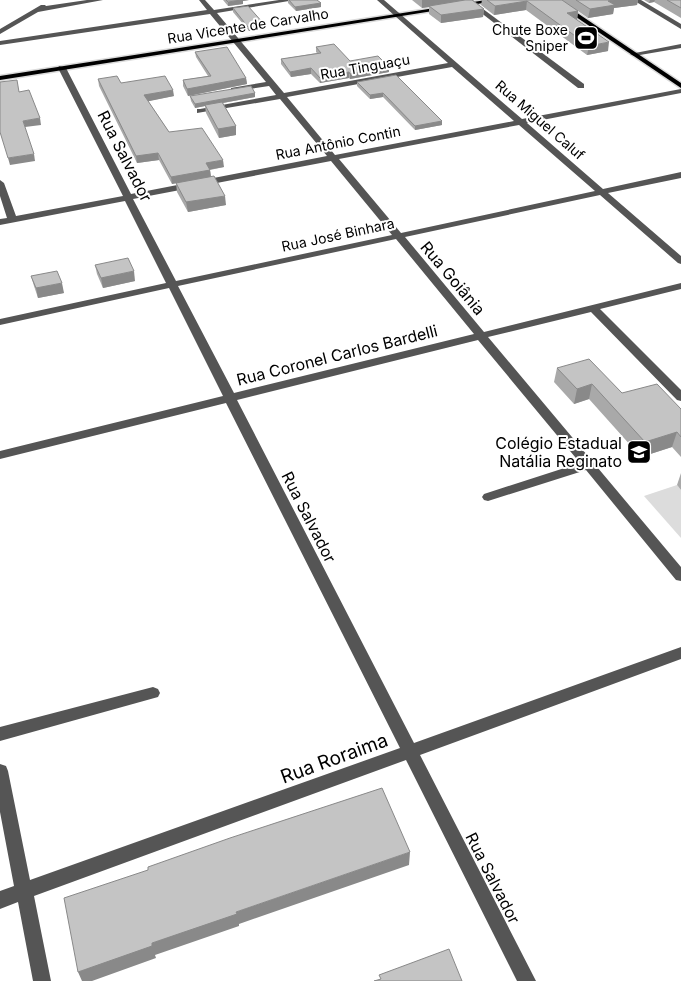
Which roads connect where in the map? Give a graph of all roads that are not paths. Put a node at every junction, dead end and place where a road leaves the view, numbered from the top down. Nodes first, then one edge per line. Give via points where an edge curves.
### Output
1 (53, 0) edge
2 (100, 0) edge
3 (202, 0) edge
4 (292, 0) edge
5 (380, 0) edge
6 (499, 0) edge
7 (554, 0) edge
8 (636, 0) edge
9 (473, 4) junction
10 (36, 10) junction
11 (212, 12) junction
12 (398, 16) junction
13 (0, 25) edge
14 (9, 26) junction
15 (681, 27) edge
16 (0, 32) edge
17 (236, 41) junction
18 (0, 44) edge
19 (681, 46) edge
20 (634, 54) junction
21 (454, 64) junction
22 (62, 68) junction
23 (0, 78) edge
24 (271, 83) junction
25 (581, 86) dead end
26 (681, 86) edge
27 (681, 91) edge
28 (221, 92) edge
29 (280, 94) junction
30 (200, 111) dead end
31 (521, 122) junction
32 (333, 158) junction
33 (681, 175) edge
34 (0, 183) edge
35 (601, 192) junction
36 (128, 197) junction
37 (12, 220) junction
38 (0, 222) edge
39 (398, 236) junction
40 (681, 261) edge
41 (172, 285) junction
42 (681, 286) edge
43 (593, 308) junction
44 (0, 322) edge
45 (481, 336) junction
46 (681, 397) edge
47 (230, 398) junction
48 (0, 455) edge
49 (588, 465) junction
50 (488, 497) dead end
51 (681, 576) edge
52 (681, 654) edge
53 (153, 693) dead end
54 (0, 734) edge
55 (410, 752) junction
56 (0, 771) edge
57 (24, 891) junction
58 (0, 900) edge
59 (42, 981) edge
60 (527, 981) edge

1 - 10 street
2 - 10 street
3 - 11 street, Rua Goiânia
4 - 11 street
5 - 12 street, Rua Miguel Caluf
6 - 9 main road, Rua Vicente de Carvalho
7 - 20 main road
8 - 15 street
9 - 12 main road, Rua Vicente de Carvalho
9 - 25 street
10 - 14 street
11 - 17 street, Rua Goiânia
11 - 18 street
12 - 17 main road, Rua Vicente de Carvalho
12 - 21 street, Rua Miguel Caluf
13 - 14 street
14 - 16 street
17 - 22 main road, Rua Vicente de Carvalho
17 - 24 street, Rua Goiânia
19 - 20 street
20 - 26 main road
21 - 29 street, Rua Tinguaçu
21 - 31 street, Rua Miguel Caluf
22 - 23 main road, Rua Vicente de Carvalho
22 - 36 street, Rua Salvador
24 - 28 street
24 - 29 street, Rua Goiânia
27 - 31 street, Rua Antônio Contin
29 - 30 street, Rua Tinguaçu
29 - 32 street, Rua Goiânia
31 - 32 street, Rua Antônio Contin
31 - 35 street, Rua Miguel Caluf
32 - 36 street, Rua Antônio Contin
32 - 39 street, Rua Goiânia
33 - 35 street, Rua José Binhara
34 - 37 street
35 - 39 street, Rua José Binhara
35 - 40 street, Rua Miguel Caluf
36 - 37 street, Rua Antônio Contin
36 - 41 street, Rua Salvador
37 - 38 street, Rua Antônio Contin
39 - 41 street, Rua José Binhara
39 - 45 street, Rua Goiânia
41 - 44 street, Rua José Binhara
41 - 47 street, Rua Salvador
42 - 43 street, Rua Coronel Carlos Bardelli
43 - 45 street, Rua Coronel Carlos Bardelli
43 - 46 street
45 - 47 street, Rua Coronel Carlos Bardelli
45 - 49 street, Rua Goiânia
47 - 48 street, Rua Coronel Carlos Bardelli
47 - 55 street, Rua Salvador
49 - 50 street
49 - 51 street, Rua Goiânia
52 - 55 street, Rua Roraima
53 - 54 street
55 - 57 street, Rua Roraima
55 - 60 street, Rua Salvador
56 - 57 street
57 - 58 street, Rua Roraima
57 - 59 street

